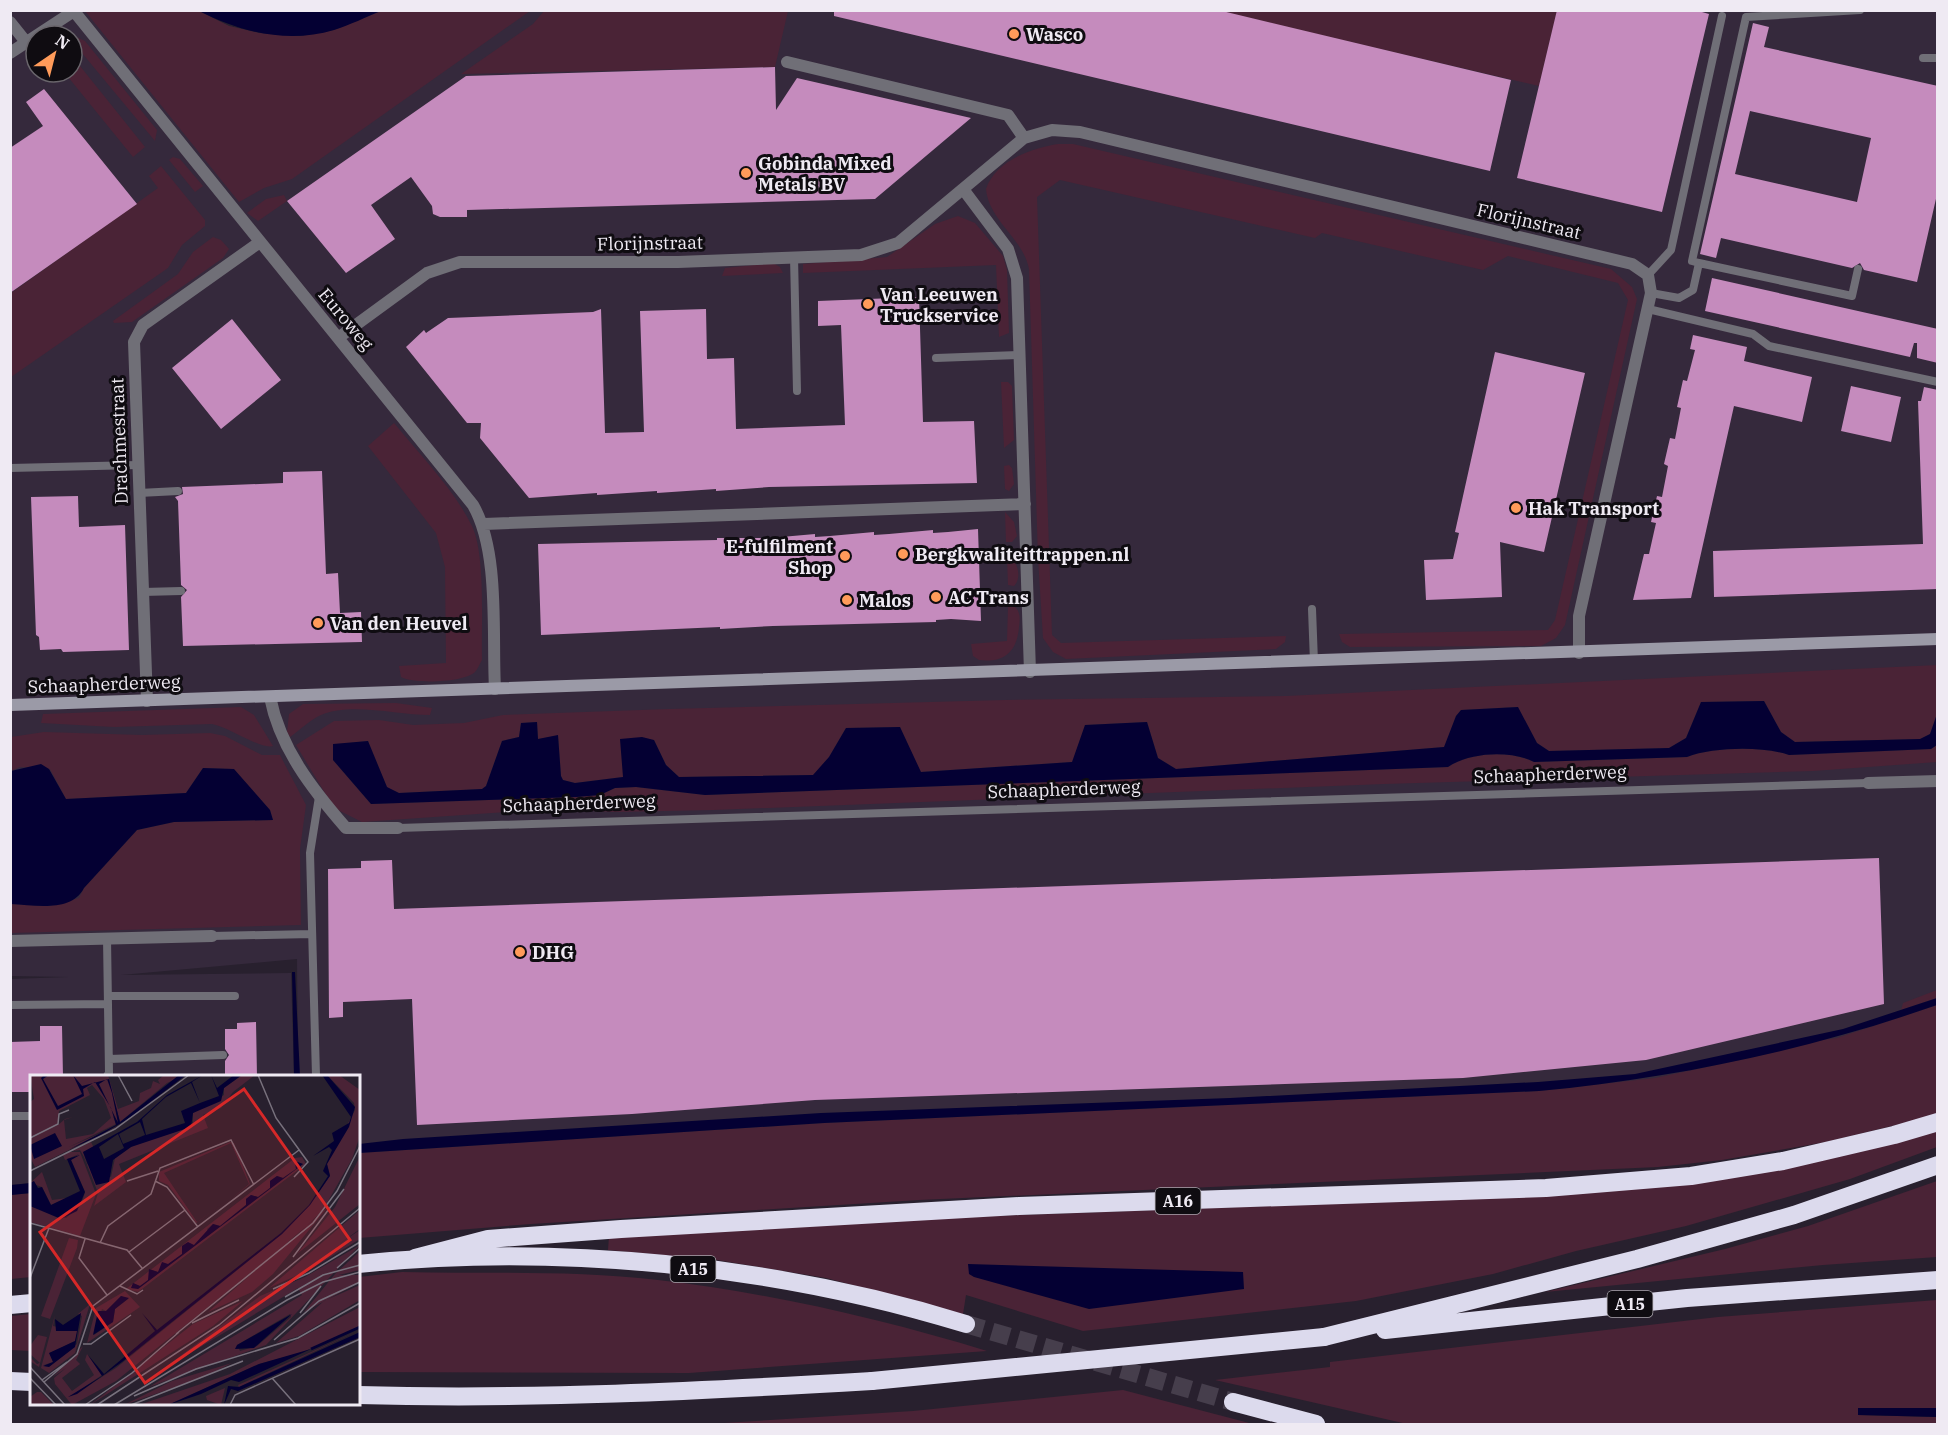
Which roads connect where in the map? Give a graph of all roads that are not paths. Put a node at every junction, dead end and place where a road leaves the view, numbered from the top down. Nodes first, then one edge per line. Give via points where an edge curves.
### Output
1 (1860, 10) edge
2 (73, 11) edge
3 (1722, 16) dead end
4 (10, 22) edge
5 (53, 24) edge
6 (24, 40) edge
7 (24, 43) edge
8 (10, 53) edge
9 (1923, 58) dead end
10 (1938, 58) edge
11 (787, 62) dead end
12 (1024, 138) junction
13 (963, 189) junction
14 (260, 242) junction
15 (794, 257) junction
16 (1699, 263) junction
17 (1858, 269) dead end
18 (1648, 275) junction
19 (1651, 293) junction
20 (1648, 309) junction
21 (338, 338) junction
22 (1020, 355) junction
23 (936, 357) dead end
24 (1938, 382) edge
25 (797, 391) dead end
26 (138, 465) junction
27 (10, 468) edge
28 (178, 491) dead end
29 (139, 493) junction
30 (1025, 504) junction
31 (484, 524) junction
32 (181, 591) dead end
33 (142, 592) junction
34 (1312, 609) dead end
35 (1938, 639) edge
36 (1579, 653) junction
37 (1314, 662) junction
38 (1030, 672) junction
39 (495, 689) junction
40 (270, 697) junction
41 (147, 701) junction
42 (10, 705) edge
43 (1938, 781) edge
44 (1868, 783) joint
45 (319, 797) junction
46 (398, 828) joint
47 (312, 934) junction
48 (212, 936) joint
49 (107, 938) junction
50 (10, 941) edge
51 (235, 996) dead end
52 (108, 1000) junction
53 (10, 1005) edge
54 (223, 1055) dead end
55 (109, 1059) junction
56 (107, 1075) edge
57 (316, 1075) edge
58 (10, 1116) edge
59 (30, 1116) edge
60 (1938, 1122) edge
61 (1938, 1165) edge
62 (416, 1258) junction
63 (360, 1264) edge
64 (1938, 1280) edge
65 (30, 1303) edge
66 (10, 1305) edge
67 (966, 1324) tunnel mouth
68 (1324, 1337) junction
69 (10, 1381) edge
70 (30, 1382) edge
71 (360, 1395) edge
72 (1233, 1402) tunnel mouth
73 (1316, 1425) edge

1 - 16 lane via 1746,17 1692,261
2 - 5 street
2 - 14 street, Euroweg
3 - 18 lane via 1671,250
4 - 6 street
7 - 8 street
9 - 10 lane
11 - 12 street via 1008,115
12 - 13 street, Florijnstraat
12 - 18 street, Florijnstraat via 1052,129 1080,132 1632,264
13 - 15 street, Florijnstraat via 898,243 879,251
13 - 22 street via 1014,262
14 - 21 street, Euroweg
14 - 26 street, Drachmestraat via 143,325 134,342
15 - 21 street, Florijnstraat via 678,262 460,262 427,273
15 - 25 lane
16 - 17 lane via 1852,296
16 - 19 lane via 1693,290 1679,298
18 - 19 street
19 - 20 street
20 - 24 lane via 1753,334 1769,346
20 - 36 street via 1579,616
21 - 31 street, Euroweg via 458,485
22 - 23 lane
22 - 30 street
26 - 27 lane
26 - 29 street, Drachmestraat
28 - 29 lane
29 - 33 street, Drachmestraat
30 - 31 street
30 - 38 street
31 - 39 street, Euroweg via 490,561
32 - 33 lane
33 - 41 street, Drachmestraat
34 - 37 lane
35 - 36 street, Schaapherderweg
36 - 37 street, Schaapherderweg
37 - 38 street, Schaapherderweg
38 - 39 street, Schaapherderweg
39 - 40 street, Schaapherderweg
40 - 41 street, Schaapherderweg
40 - 45 street, Schaapherderweg via 275,722 286,745
41 - 42 street, Schaapherderweg
43 - 44 street, Schaapherderweg
44 - 46 lane, Schaapherderweg
45 - 46 street, Schaapherderweg via 346,828
45 - 47 lane via 310,853
47 - 48 lane
47 - 57 lane
48 - 49 street
49 - 50 street
49 - 52 lane
51 - 52 lane
52 - 53 lane
52 - 55 lane
54 - 55 lane
55 - 56 lane
58 - 59 lane
60 - 62 highway, A16 via 1783,1161 1691,1176 1546,1188 1019,1206 621,1229 488,1239
61 - 68 highway via 1794,1215 1637,1259
62 - 63 highway, A15
62 - 67 highway, A15 via 550,1258 722,1272 832,1291
64 - 68 highway, A15 via 1687,1298
65 - 66 highway
68 - 71 highway, A15, bridge via 872,1381 728,1390 493,1397
69 - 70 highway
72 - 73 highway

